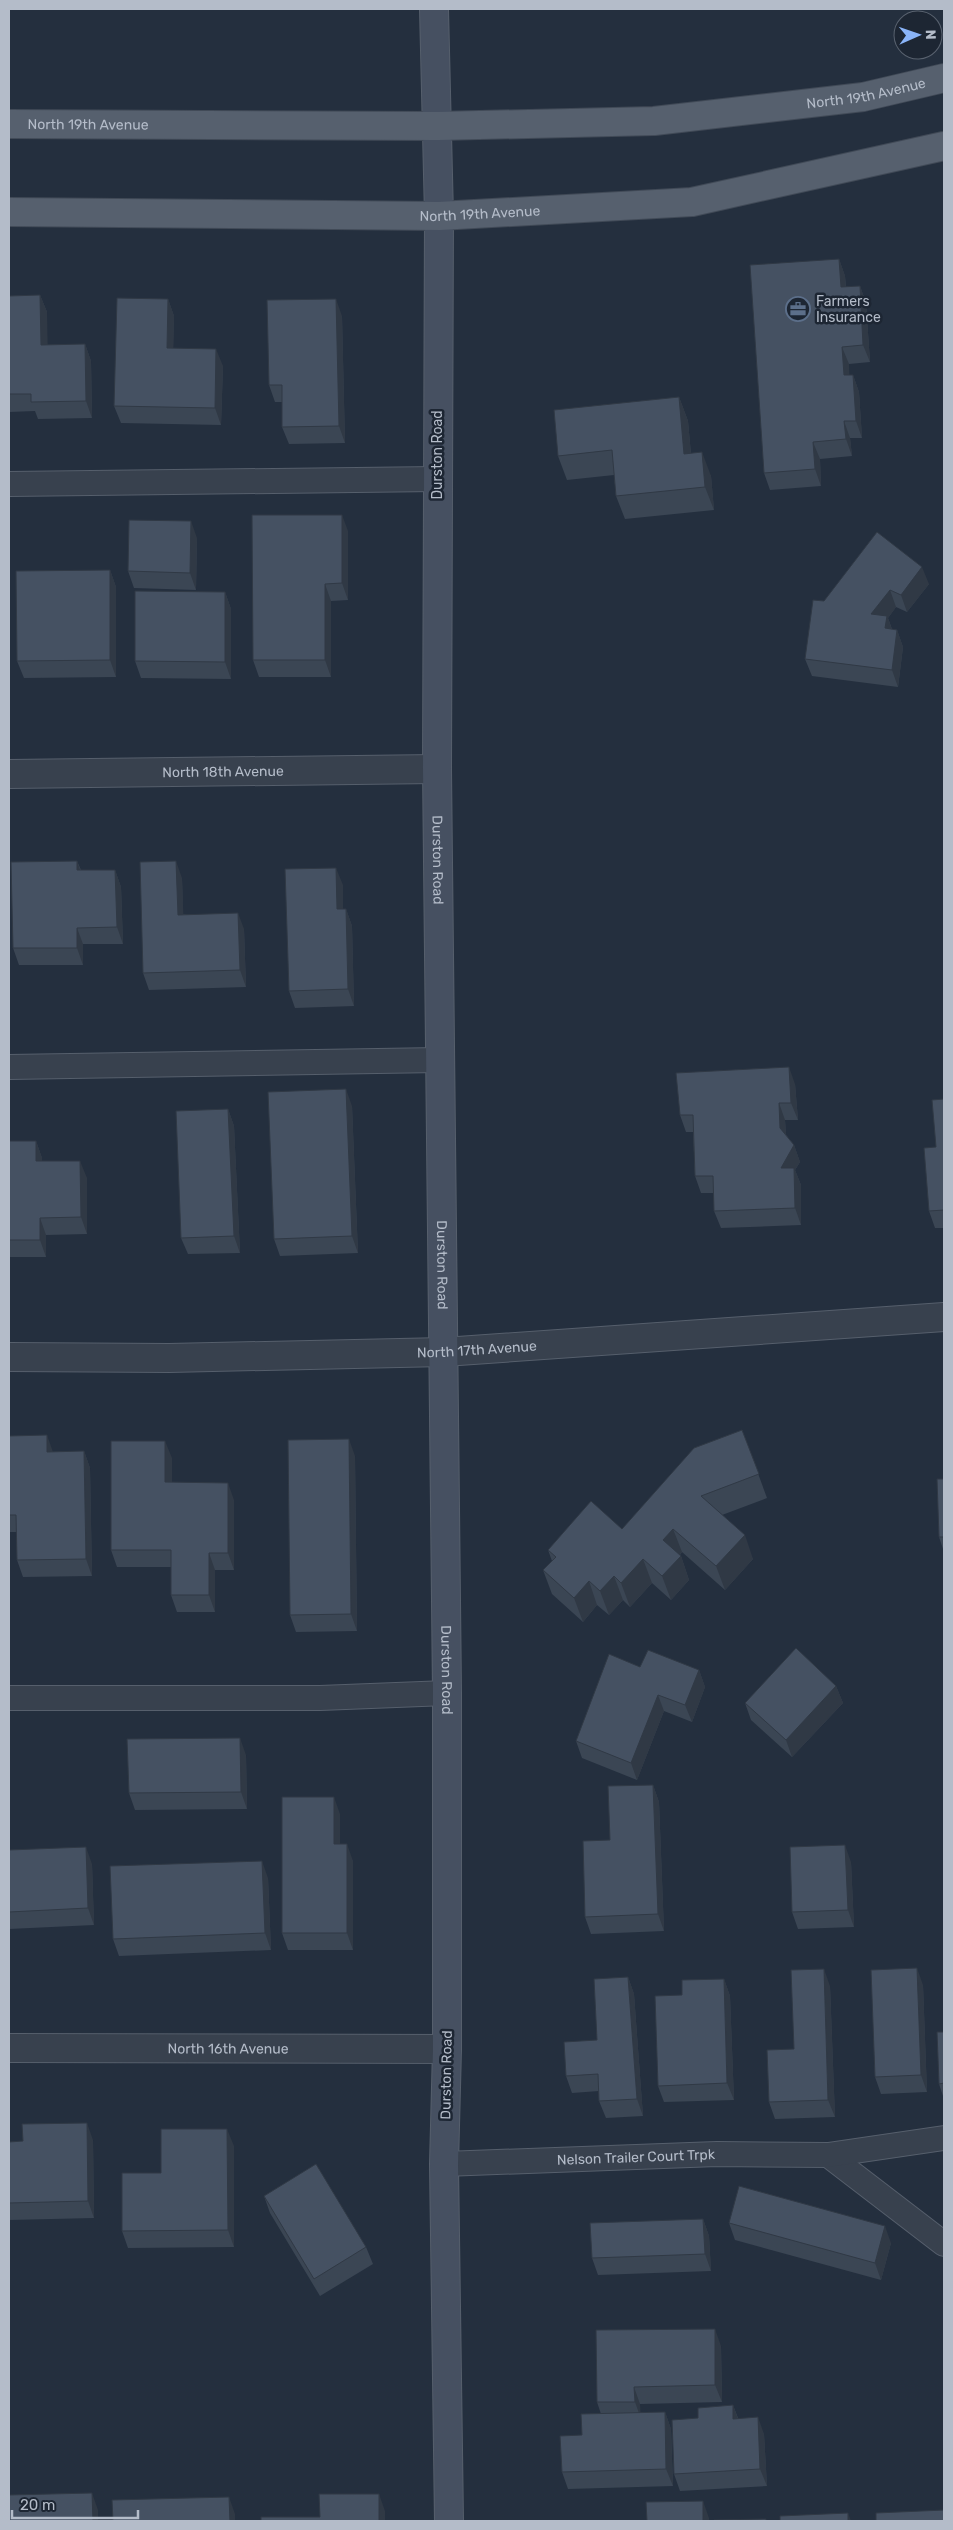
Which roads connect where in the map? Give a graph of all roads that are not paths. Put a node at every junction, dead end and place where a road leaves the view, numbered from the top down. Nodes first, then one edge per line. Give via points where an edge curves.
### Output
1 (434, 9) edge
2 (944, 78) edge
3 (9, 124) edge
4 (438, 126) junction
5 (944, 146) edge
6 (9, 212) edge
7 (439, 216) junction
8 (437, 479) junction
9 (9, 484) edge
10 (437, 769) junction
11 (9, 774) edge
12 (439, 1060) junction
13 (9, 1067) edge
14 (944, 1317) edge
15 (444, 1352) junction
16 (9, 1357) edge
17 (447, 1694) junction
18 (9, 1698) edge
19 (9, 2048) edge
20 (447, 2049) junction
21 (944, 2138) edge
22 (828, 2155) junction
23 (444, 2164) junction
24 (944, 2244) edge
25 (448, 2521) edge

1 - 4 main road, Durston Road
2 - 4 main road, North 19th Avenue via 863,98 654,122
3 - 4 main road, North 19th Avenue
4 - 7 main road, Durston Road
5 - 7 main road, North 19th Avenue via 692,202
6 - 7 main road, North 19th Avenue
7 - 8 main road, Durston Road
8 - 9 lane
8 - 10 main road, Durston Road
10 - 11 street, North 18th Avenue
10 - 12 main road, Durston Road
12 - 13 lane
12 - 15 main road, Durston Road
14 - 15 street, North 17th Avenue
15 - 16 street, North 17th Avenue via 170,1358
15 - 17 main road, Durston Road
17 - 18 lane via 320,1698
17 - 20 main road, Durston Road
19 - 20 street, North 16th Avenue
20 - 23 main road, Durston Road
21 - 22 lane, Nelson Trailer Court Trpk
22 - 23 lane, Nelson Trailer Court Trpk via 717,2154
22 - 24 lane
23 - 25 main road, Durston Road

